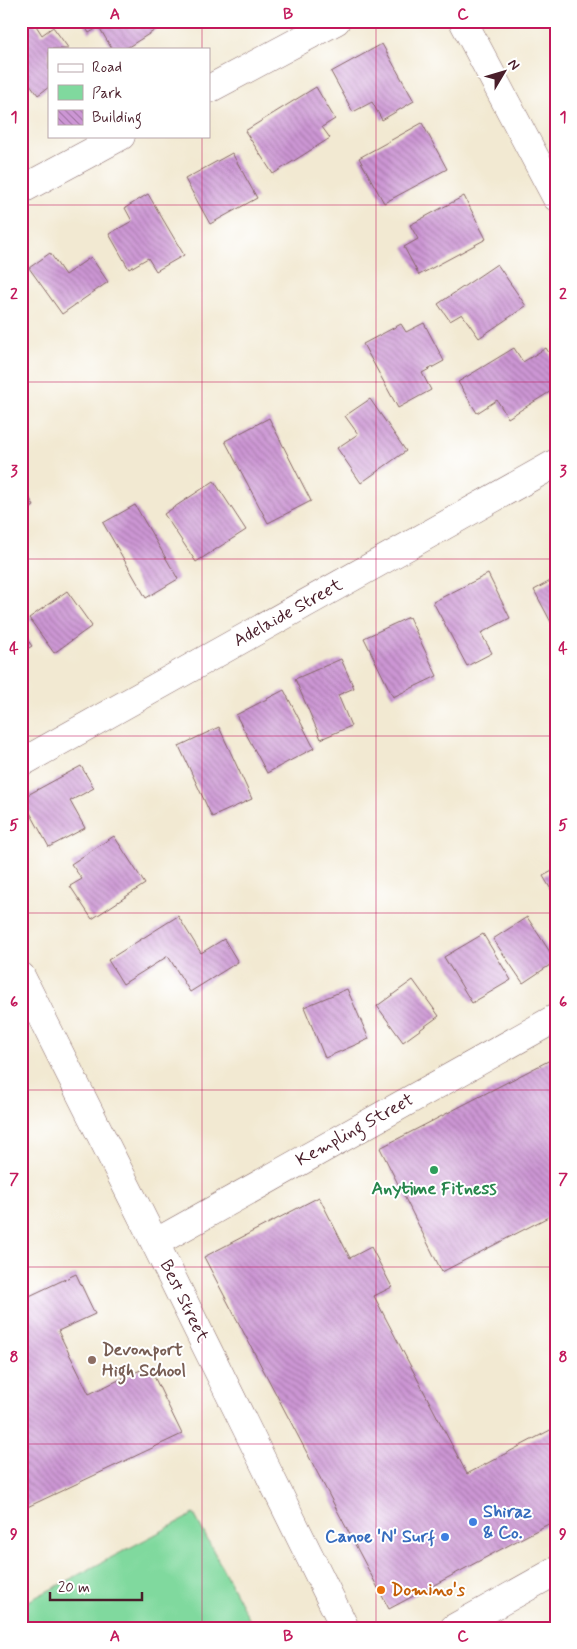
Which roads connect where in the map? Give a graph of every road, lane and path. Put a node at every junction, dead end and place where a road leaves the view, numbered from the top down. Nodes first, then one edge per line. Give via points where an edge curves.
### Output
1 (336, 21) edge
2 (462, 21) edge
3 (210, 88) edge
4 (118, 138) edge
5 (21, 190) edge
6 (556, 197) edge
7 (556, 463) edge
8 (21, 763) edge
9 (21, 976) edge
10 (556, 1018) edge
11 (155, 1243) junction
12 (556, 1571) edge
13 (345, 1628) edge
14 (454, 1628) edge

1 - 3 street
2 - 6 street
4 - 5 street
7 - 8 street, Adelaide Street
9 - 11 street, Best Street
10 - 11 street, Kempling Street
11 - 13 street, Best Street
12 - 14 street

